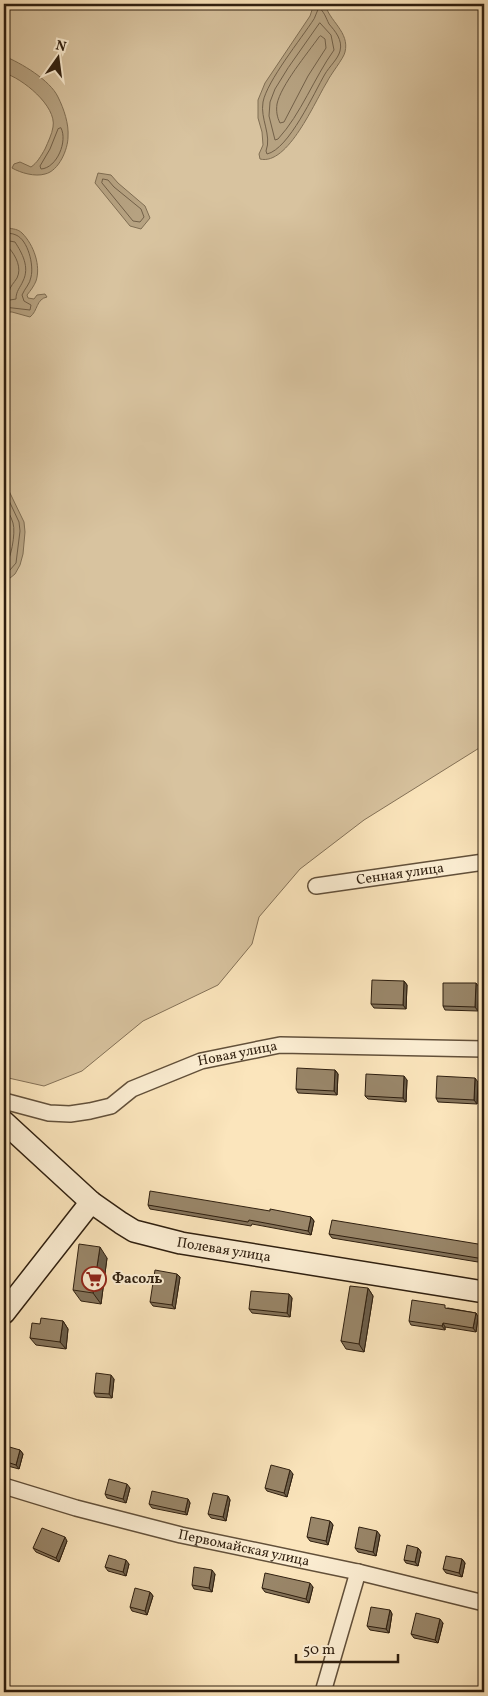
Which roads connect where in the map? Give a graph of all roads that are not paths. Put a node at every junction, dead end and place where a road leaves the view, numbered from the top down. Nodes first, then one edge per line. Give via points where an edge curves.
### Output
1 (484, 862) edge
2 (316, 886) dead end
3 (484, 1049) edge
4 (4, 1101) edge
5 (4, 1122) edge
6 (92, 1202) junction
7 (484, 1292) edge
8 (4, 1313) edge
9 (4, 1486) edge
10 (358, 1572) junction
11 (484, 1603) edge
12 (323, 1692) edge

1 - 2 street, Сенная улица
3 - 4 street, Новая улица via 280,1045 201,1061 132,1089 111,1106 90,1111 49,1113
5 - 6 street, Полевая улица
6 - 7 street, Полевая улица via 134,1231 181,1243
6 - 8 street
9 - 10 street, Первомайская улица via 181,1535
10 - 11 street, Первомайская улица
10 - 12 street

